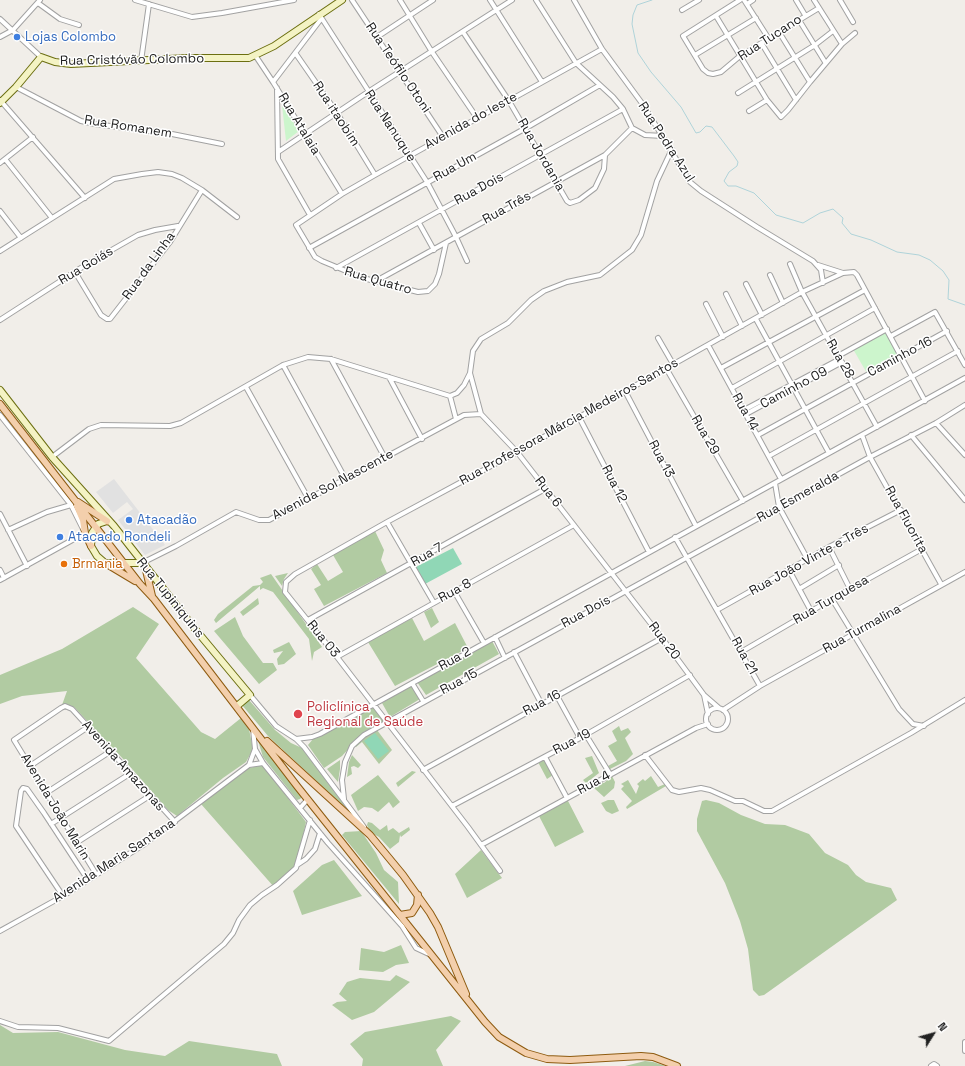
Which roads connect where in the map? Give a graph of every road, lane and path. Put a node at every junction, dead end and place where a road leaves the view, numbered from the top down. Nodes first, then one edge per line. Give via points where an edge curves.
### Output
1 (135, 0) edge
2 (294, 0) edge
3 (342, 0) edge
4 (352, 0) edge
5 (400, 0) edge
6 (433, 0) edge
7 (490, 0) edge
8 (512, 0) edge
9 (536, 0) edge
10 (580, 0) edge
11 (699, 0) edge
12 (740, 0) edge
13 (753, 0) edge
14 (796, 0) edge
15 (814, 0) edge
16 (840, 0) edge
17 (575, 1) edge
18 (39, 2) edge
19 (745, 2) edge
20 (149, 4) junction
21 (819, 8) junction
22 (682, 10) dead end
23 (496, 11) junction
24 (805, 15) junction
25 (409, 16) junction
26 (716, 16) junction
27 (320, 17) junction
28 (756, 18) junction
29 (0, 19) edge
30 (799, 20) junction
31 (854, 22) dead end
32 (79, 25) dead end
33 (13, 30) junction
34 (833, 31) junction
35 (463, 32) junction
36 (779, 32) junction
37 (855, 34) dead end
38 (728, 35) junction
39 (0, 37) edge
40 (377, 37) junction
41 (768, 39) junction
42 (762, 44) junction
43 (842, 44) junction
44 (814, 45) junction
45 (602, 49) junction
46 (432, 52) junction
47 (296, 54) junction
48 (254, 55) junction
49 (695, 55) junction
50 (740, 56) junction
51 (41, 57) junction
52 (795, 57) junction
53 (141, 61) junction
54 (825, 62) junction
55 (576, 64) junction
56 (776, 69) junction
57 (399, 71) junction
58 (274, 82) junction
59 (542, 82) junction
60 (756, 82) junction
61 (810, 82) junction
62 (600, 85) junction
63 (277, 87) junction
64 (16, 88) junction
65 (368, 92) junction
66 (738, 93) dead end
67 (509, 100) junction
68 (767, 100) junction
69 (796, 100) junction
70 (0, 102) edge
71 (623, 109) junction
72 (749, 111) dead end
73 (337, 113) junction
74 (477, 118) junction
75 (526, 128) junction
76 (632, 128) junction
77 (306, 134) junction
78 (663, 136) junction
79 (33, 137) junction
80 (443, 137) junction
81 (222, 144) dead end
82 (672, 150) junction
83 (278, 152) junction
84 (410, 155) junction
85 (542, 155) junction
86 (605, 155) junction
87 (5, 160) junction
88 (0, 163) edge
89 (375, 175) junction
90 (556, 181) junction
91 (427, 182) junction
92 (202, 190) junction
93 (342, 194) junction
94 (85, 198) junction
95 (442, 210) junction
96 (0, 211) edge
97 (310, 215) junction
98 (5, 217) junction
99 (237, 217) dead end
100 (52, 218) junction
101 (0, 220) edge
102 (419, 223) junction
103 (296, 225) joint
104 (178, 226) junction
105 (456, 236) junction
106 (21, 238) junction
107 (446, 243) junction
108 (309, 248) junction
109 (434, 250) junction
110 (0, 251) edge
111 (467, 262) dead end
112 (790, 264) dead end
113 (818, 265) junction
114 (336, 268) junction
115 (75, 272) junction
116 (844, 273) junction
117 (770, 275) dead end
118 (376, 281) junction
119 (823, 283) junction
120 (746, 284) dead end
121 (866, 290) junction
122 (802, 292) junction
123 (726, 294) dead end
124 (783, 303) junction
125 (706, 304) dead end
126 (875, 308) junction
127 (762, 315) junction
128 (816, 316) junction
129 (756, 319) junction
130 (0, 320) edge
131 (742, 326) junction
132 (887, 329) junction
133 (947, 331) junction
134 (827, 335) junction
135 (890, 336) junction
136 (724, 337) junction
137 (658, 338) dead end
138 (768, 342) junction
139 (708, 345) junction
140 (958, 351) junction
141 (902, 357) junction
142 (331, 359) junction
143 (840, 359) junction
144 (780, 362) junction
145 (673, 364) junction
146 (283, 365) junction
147 (965, 365) edge
148 (666, 368) junction
149 (721, 368) junction
150 (470, 373) junction
151 (912, 376) junction
152 (389, 377) junction
153 (965, 378) edge
154 (853, 382) junction
155 (792, 386) junction
156 (246, 387) junction
157 (732, 388) junction
158 (0, 390) edge
159 (625, 391) junction
160 (450, 396) junction
161 (925, 401) junction
162 (865, 403) junction
163 (0, 404) edge
164 (964, 407) edge
165 (805, 409) junction
166 (745, 412) junction
167 (481, 414) junction
168 (0, 415) edge
169 (579, 417) junction
170 (456, 419) junction
171 (936, 423) junction
172 (877, 427) junction
173 (816, 430) junction
174 (758, 435) junction
175 (862, 435) junction
176 (911, 435) junction
177 (422, 439) junction
178 (517, 452) junction
179 (829, 453) junction
180 (965, 455) edge
181 (769, 456) junction
182 (52, 457) junction
183 (870, 457) junction
184 (384, 458) junction
185 (345, 478) junction
186 (781, 479) junction
187 (775, 483) junction
188 (545, 490) junction
189 (308, 498) junction
190 (74, 499) junction
191 (965, 500) edge
192 (743, 502) junction
193 (71, 505) junction
194 (779, 507) junction
195 (901, 510) junction
196 (0, 514) edge
197 (109, 522) junction
198 (387, 522) junction
199 (95, 526) junction
200 (574, 526) junction
201 (696, 526) junction
202 (8, 530) junction
203 (84, 533) junction
204 (675, 537) junction
205 (91, 546) junction
206 (829, 547) junction
207 (922, 549) junction
208 (649, 552) junction
209 (687, 558) junction
210 (808, 560) junction
211 (105, 562) junction
212 (124, 563) junction
213 (143, 564) junction
214 (411, 564) junction
215 (840, 565) junction
216 (27, 566) junction
217 (0, 570) edge
218 (789, 570) junction
219 (965, 572) edge
220 (611, 573) junction
221 (295, 574) joint
222 (2, 579) edge
223 (140, 584) junction
224 (941, 584) junction
225 (630, 588) joint
226 (799, 589) junction
227 (850, 589) junction
228 (454, 591) junction
229 (625, 591) junction
230 (154, 599) junction
231 (832, 599) junction
232 (434, 603) junction
233 (717, 610) junction
234 (810, 611) junction
235 (308, 620) junction
236 (852, 634) junction
237 (495, 637) junction
238 (543, 637) joint
239 (662, 638) junction
240 (484, 644) junction
241 (514, 652) junction
242 (741, 652) junction
243 (337, 657) junction
244 (505, 658) junction
245 (690, 676) junction
246 (412, 683) junction
247 (760, 686) junction
248 (250, 695) junction
249 (704, 695) junction
250 (557, 696) junction
251 (965, 700) edge
252 (423, 702) junction
253 (542, 703) junction
254 (374, 704) junction
255 (237, 706) junction
256 (719, 708) junction
257 (723, 710) junction
258 (708, 714) junction
259 (388, 723) junction
260 (708, 724) junction
261 (924, 726) junction
262 (88, 727) junction
263 (254, 728) junction
264 (586, 735) junction
265 (580, 738) junction
266 (296, 739) junction
267 (14, 740) joint
268 (255, 749) junction
269 (111, 751) junction
270 (645, 755) junction
271 (545, 757) junction
272 (263, 763) junction
273 (249, 765) junction
274 (30, 766) junction
275 (423, 770) junction
276 (131, 773) junction
277 (610, 774) junction
278 (46, 792) junction
279 (151, 795) junction
280 (567, 798) junction
281 (308, 799) junction
282 (344, 799) junction
283 (452, 806) junction
284 (300, 808) junction
285 (61, 818) junction
286 (310, 820) junction
287 (174, 822) junction
288 (51, 824) junction
289 (320, 833) junction
290 (370, 835) junction
291 (76, 842) junction
292 (481, 845) junction
293 (297, 865) junction
294 (500, 871) dead end
295 (96, 874) junction
296 (88, 880) junction
297 (418, 895) junction
298 (63, 896) junction
299 (400, 915) junction
300 (0, 931) edge
301 (432, 955) junction
302 (468, 1000) junction
303 (0, 1021) edge
304 (965, 1042) edge
305 (965, 1051) edge
306 (677, 1066) edge
307 (931, 1066) edge
308 (937, 1066) edge

1 - 20 street
2 - 20 street via 192,17
3 - 27 street, Rua Cristóvão Colombo
4 - 40 street, Rua Teófilo Otoni
5 - 25 street
6 - 25 street
7 - 23 street
8 - 23 street
9 - 55 street
10 - 17 street
11 - 22 street
12 - 26 street
13 - 19 street
14 - 24 street
15 - 21 street
16 - 31 street
17 - 45 street, Rua Pedra Azul
18 - 32 street via 60,19
18 - 33 street
19 - 28 street
20 - 53 street
21 - 24 street, Rua Tucano
21 - 34 street
23 - 35 street
23 - 59 street
24 - 30 street, Rua Tucano
25 - 40 street
25 - 46 street
26 - 38 street
26 - 49 street via 682,36
27 - 47 street
27 - 48 street, Rua Cristóvão Colombo via 274,46
27 - 65 street, Rua Nanuque
28 - 38 street
28 - 41 street
29 - 33 street, Rua Cristóvão Colombo
30 - 36 street, Rua Tucano
30 - 44 street
33 - 39 street
33 - 51 street, Rua Cristóvão Colombo
34 - 43 street
34 - 44 street
35 - 46 street
35 - 67 street, Rua Jordania
36 - 41 street, Rua Tucano
36 - 52 street
37 - 43 street
38 - 49 street
38 - 50 street
40 - 57 street, Rua Teófilo Otoni
41 - 42 street, Rua Tucano
42 - 50 street, Rua Tucano
42 - 56 street
43 - 54 street
44 - 52 street
44 - 54 street
45 - 55 street, Avenida do leste
45 - 78 street, Rua Pedra Azul
46 - 57 street
46 - 74 street
47 - 58 street
47 - 73 street, Rua itaobim
48 - 53 street, Rua Cristóvão Colombo via 244,59 188,58
48 - 58 street, Rua Atalaia
49 - 50 street, Rua Tucano via 703,69 713,74 724,70
50 - 60 street
51 - 53 street, Rua Cristóvão Colombo via 71,64
51 - 64 street
52 - 56 street
52 - 61 street
54 - 61 street
55 - 59 street, Avenida do leste
55 - 62 street
56 - 60 street
56 - 69 street
57 - 65 street
57 - 80 street, Rua Teófilo Otoni
58 - 63 street, Rua Atalaia
59 - 67 street, Avenida do leste
60 - 66 street
60 - 68 street
61 - 69 street
62 - 71 street
62 - 75 street, Rua Um
63 - 77 street, Rua Atalaia
63 - 83 street
64 - 70 street
64 - 81 street, Rua Romanem via 88,122
65 - 73 street
65 - 84 street, Rua Nanuque
67 - 74 street, Avenida do leste
67 - 75 street, Rua Jordania
68 - 69 street via 782,117
68 - 72 street
70 - 79 street
71 - 76 street
71 - 85 street, Rua Dois
73 - 77 street
73 - 89 street, Rua itaobim
74 - 80 street, Avenida do leste
75 - 85 street, Rua Jordania
75 - 91 street, Rua Um
76 - 78 street via 645,135
76 - 86 street, Rua Três
77 - 83 street
77 - 93 street, Rua Atalaia
78 - 82 street, Rua Pedra Azul
79 - 87 street
79 - 94 street
80 - 84 street, Avenida do leste
82 - 113 street, Rua Pedra Azul via 695,187
82 - 150 street via 657,181 641,235 632,250 600,275 555,286 531,300 508,323 481,339 473,351
83 - 97 street via 278,159
84 - 89 street, Avenida do leste
84 - 91 street, Rua Nanuque
85 - 90 street, Rua Jordania
85 - 95 street, Rua Dois
86 - 90 street, Rua Três
86 - 90 street, Rua Jordania via 604,169 599,182 593,191 579,200 570,203
87 - 88 street
87 - 100 street
89 - 93 street, Avenida do leste
90 - 105 street, Rua Três
91 - 95 street, Rua Nanuque
91 - 108 street, Rua Um
92 - 94 street via 172,174 147,173 114,179
92 - 99 street
92 - 104 street, Rua da Linha
93 - 97 street, Avenida do leste
94 - 100 street
95 - 102 street, Rua Dois
95 - 105 street, Rua Nanuque
96 - 98 street
97 - 103 street, Avenida do leste
98 - 101 street
98 - 106 street
100 - 106 street
102 - 109 street
102 - 114 street, Rua Dois
103 - 108 street, Rua Quatro
104 - 115 street, Rua Goiás via 138,235
104 - 115 street, Rua da Linha via 170,242 110,319 104,318
105 - 107 street, Rua Três
105 - 111 street, Rua Nanuque
106 - 110 street
107 - 109 street, Rua Três
107 - 118 street, Rua Quatro via 439,274 435,284 428,291 418,292
108 - 114 street, Rua Quatro via 315,257
109 - 118 street, Rua Três
112 - 122 street, Rua 28
113 - 116 street, Rua Pedra Azul
113 - 119 street
114 - 118 street, Rua Quatro
115 - 130 street, Rua Goiás
116 - 119 street, Rua Professora Márcia Medeiros Santos
116 - 121 street, Rua Pedra Azul via 856,273
117 - 124 street
119 - 122 street, Rua Professora Márcia Medeiros Santos
120 - 127 street
121 - 126 street
121 - 128 street
122 - 124 street, Rua Professora Márcia Medeiros Santos
122 - 128 street, Rua 28
123 - 131 street
124 - 127 street, Rua Professora Márcia Medeiros Santos
125 - 136 street
126 - 132 street
126 - 134 street
127 - 129 street, Rua Professora Márcia Medeiros Santos
128 - 134 street, Rua 28
128 - 138 street
129 - 131 street, Rua Professora Márcia Medeiros Santos
129 - 138 street
131 - 136 street, Rua Professora Márcia Medeiros Santos
132 - 135 street
132 - 143 street, Caminho 09
133 - 135 street via 933,312
133 - 140 street
133 - 141 street, Caminho 16
134 - 143 street, Rua 28
134 - 144 street
135 - 141 street
136 - 139 street, Rua Professora Márcia Medeiros Santos
137 - 145 street
138 - 144 street
138 - 149 street
139 - 145 street, Rua Professora Márcia Medeiros Santos
139 - 149 street, Rua 14
140 - 147 street
140 - 151 street
141 - 151 street
141 - 154 street, Caminho 16
142 - 146 street via 308,357
142 - 152 street
142 - 184 street
143 - 154 street, Rua 28
143 - 155 street, Caminho 09
144 - 155 street
144 - 157 street
145 - 148 street, Rua Professora Márcia Medeiros Santos
146 - 156 street
146 - 185 street
148 - 159 street, Rua Professora Márcia Medeiros Santos
148 - 192 street, Rua 29
149 - 157 street, Rua 14
150 - 160 street via 464,385
150 - 167 street
151 - 161 street
151 - 162 street
152 - 160 street
152 - 177 street
153 - 161 street, Rua 2
154 - 162 street, Rua 28
154 - 165 street, Caminho 16
155 - 165 street
155 - 166 street, Caminho 09
156 - 182 street via 181,423 170,426 94,427
156 - 189 street
157 - 166 street, Rua 14
158 - 182 street, Rua Tupiniquins
159 - 169 street, Rua Professora Márcia Medeiros Santos
159 - 201 street, Rua 13
160 - 170 street
161 - 172 street, Rua 2
162 - 172 street, Rua 28
162 - 173 street
163 - 190 main road
164 - 171 street, Rua Esmeralda
165 - 173 street
165 - 174 street, Caminho 16
166 - 174 street, Rua 14
167 - 170 street, Avenida Sol Nascente via 464,415
167 - 178 street, Rua 6
168 - 193 street
169 - 178 street, Rua Professora Márcia Medeiros Santos
169 - 208 street, Rua 12
170 - 177 street, Avenida Sol Nascente
171 - 176 street, Rua Esmeralda
171 - 180 street
172 - 175 street, Rua 2
173 - 179 street
173 - 181 street
174 - 181 street, Rua 14
175 - 179 street, Rua 2
175 - 183 street, Rua Fluorita
176 - 183 street, Rua Esmeralda
176 - 191 street
177 - 184 street, Avenida Sol Nascente
178 - 188 street, Rua 6
178 - 198 street, Rua Professora Márcia Medeiros Santos
179 - 186 street, Rua 2
181 - 186 street, Rua 14
182 - 197 street, Rua Tupiniquins
183 - 194 street, Rua Esmeralda
183 - 195 street, Rua Fluorita
184 - 185 street, Avenida Sol Nascente
185 - 189 street, Avenida Sol Nascente
186 - 187 street, Rua 2
187 - 192 street, Rua 2
187 - 194 street
188 - 200 street, Rua 6
188 - 214 street, Rua 7
189 - 213 street, Avenida Sol Nascente via 269,520 234,513
190 - 197 main road
190 - 199 main road
190 - 203 main road via 83,520
192 - 201 street, Rua 2
193 - 202 street via 47,512
193 - 203 street
194 - 209 street, Rua Esmeralda
194 - 210 street
195 - 206 street, Rua João Vinte e Três
195 - 207 street, Rua Fluorita
196 - 202 street
197 - 199 street
197 - 213 street, Rua Tupiniquins
198 - 214 street
198 - 221 street, Rua Professora Márcia Medeiros Santos
199 - 205 street
199 - 212 main road
200 - 220 street, Rua 6
200 - 228 street, Rua 8
201 - 204 street, Rua 2
202 - 216 street
203 - 205 main road
203 - 216 street
204 - 208 street, Rua 2
204 - 209 street, Rua 21
205 - 211 street via 97,556
206 - 210 street, Rua João Vinte e Três
206 - 215 street
207 - 224 street, Rua Fluorita
207 - 227 street, Rua Turquesa
208 - 220 street, Rua 2
209 - 225 street, Rua Esmeralda
209 - 233 street, Rua 21
210 - 218 street, Rua João Vinte e Três
211 - 212 street
211 - 223 main road
212 - 213 street
212 - 223 main road
213 - 230 main road
213 - 248 street, Rua Tupiniquins
214 - 232 street
214 - 235 street, Rua 7
215 - 226 street
215 - 227 street
216 - 222 street
217 - 222 street
218 - 226 street
218 - 233 street, Rua João Vinte e Três
219 - 224 street, Rua Turmalina
220 - 229 street, Rua 20
220 - 237 street, Rua 2
221 - 235 street, Rua 03 via 286,582 285,592
223 - 230 main road
224 - 236 street, Rua Turmalina
225 - 229 street, Rua Dois
226 - 234 street
227 - 231 street, Rua Turquesa
228 - 232 street, Rua 8
228 - 240 street
229 - 238 street, Rua Dois
229 - 239 street, Rua 20
230 - 255 main road
231 - 234 street, Rua Turquesa
231 - 236 street
232 - 243 street, Rua 8
233 - 242 street, Rua 21
234 - 242 street, Rua Turquesa
235 - 243 street, Rua 03
236 - 247 street, Rua Turmalina
236 - 261 street via 899,708 913,724
237 - 240 street, Rua 2
237 - 244 street
238 - 241 street, Rua 15
239 - 245 street, Rua 20
239 - 250 street, Rua 16
240 - 246 street, Rua 2
241 - 244 street, Rua 15
241 - 253 street
242 - 247 street, Rua 21
243 - 254 street, Rua 03
244 - 252 street, Rua 15
245 - 249 street, Rua 20
245 - 264 street, Rua 19
246 - 252 street
246 - 254 street, Rua 2
247 - 257 street, Rua 21
248 - 255 street
248 - 266 street via 276,726
249 - 256 street, Rua 20
249 - 258 street
250 - 253 street, Rua 16
250 - 265 street
251 - 261 street
252 - 259 street, Rua 15
253 - 275 street, Rua 16
254 - 259 street
254 - 266 street, Rua 2 via 320,734
255 - 263 main road
256 - 257 street
256 - 258 street
257 - 260 street, Rua 4 via 728,719 725,726 716,730
258 - 260 street
259 - 275 street
259 - 282 street, Rua 15 via 364,735 350,749 342,780
260 - 270 street, Rua 4
261 - 270 street via 772,811 764,811 743,801 735,801 701,788 679,792 672,790
262 - 267 street, Avenida Amazonas via 72,709 65,706
262 - 269 street, Avenida Amazonas
262 - 274 street
263 - 268 street
263 - 281 main road
263 - 290 main road
264 - 265 street, Rua 19
264 - 277 street
265 - 271 street, Rua 19
266 - 282 street
267 - 274 street, Avenida João Marin
268 - 272 street
268 - 273 street
269 - 276 street, Avenida Amazonas
269 - 278 street
270 - 277 street, Rua 4
271 - 280 street
271 - 283 street, Rua 19
272 - 273 street
272 - 284 street
273 - 287 street, Avenida Maria Santana
274 - 278 street, Avenida João Marin
275 - 283 street
276 - 279 street, Avenida Amazonas
276 - 285 street
277 - 280 street, Rua 4
278 - 285 street, Avenida João Marin
279 - 287 street, Avenida Amazonas
279 - 291 street
280 - 292 street, Rua 4
281 - 284 street
281 - 299 main road
282 - 290 street
283 - 292 street
284 - 286 street
285 - 288 street
285 - 291 street, Avenida João Marin
286 - 289 street
286 - 293 street via 298,853
287 - 295 street, Avenida Maria Santana
288 - 296 street
288 - 298 street via 25,788 21,791 16,826
289 - 293 street via 315,849
289 - 301 street via 402,926 416,948
290 - 297 main road
291 - 295 street, Avenida João Marin
292 - 294 street
293 - 303 street via 277,885 250,905 224,944 109,1041 58,1028 18,1027
295 - 296 street, Avenida Maria Santana
296 - 298 street, Avenida Maria Santana
297 - 299 main road via 417,905 412,912
297 - 302 main road via 438,927
298 - 300 street, Avenida Maria Santana
299 - 301 main road
301 - 302 main road
302 - 306 main road via 499,1036 526,1053 560,1060 653,1057
304 - 305 street
307 - 308 street

